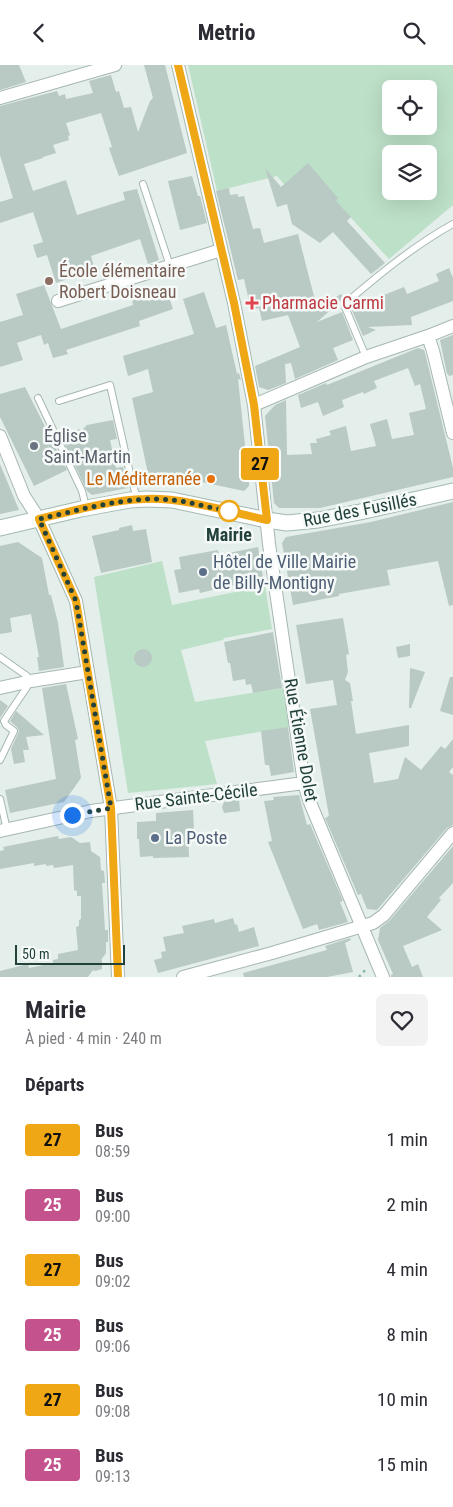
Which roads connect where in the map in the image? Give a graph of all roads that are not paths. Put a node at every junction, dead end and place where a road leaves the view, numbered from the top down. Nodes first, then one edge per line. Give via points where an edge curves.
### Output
1 (115, 65) edge
2 (178, 65) edge
3 (88, 68) edge
4 (0, 98) edge
5 (143, 184) dead end
6 (453, 225) edge
7 (221, 250) junction
8 (170, 266) junction
9 (58, 301) dead end
10 (453, 326) edge
11 (428, 336) junction
12 (366, 357) junction
13 (38, 398) dead end
14 (59, 401) dead end
15 (254, 405) junction
16 (453, 433) edge
17 (0, 436) edge
18 (453, 491) edge
19 (138, 500) junction
20 (86, 509) junction
21 (39, 519) junction
22 (267, 520) junction
23 (0, 528) edge
24 (0, 657) edge
25 (88, 672) junction
26 (31, 681) junction
27 (0, 688) edge
28 (0, 760) edge
29 (304, 783) junction
30 (0, 799) edge
31 (111, 808) junction
32 (4, 830) edge
33 (453, 833) edge
34 (362, 926) junction
35 (118, 977) edge
36 (183, 977) edge
37 (383, 977) edge

1 - 3 street
2 - 7 street, Rue Étienne Dolet
3 - 4 street
5 - 8 lane
6 - 12 lane via 391,265 348,301 345,307
7 - 8 street
7 - 15 street, Rue Étienne Dolet
8 - 9 street
10 - 11 street
11 - 12 street
11 - 16 street
12 - 15 street
13 - 20 lane via 82,491
14 - 19 lane via 110,385
15 - 22 street, Rue Étienne Dolet
17 - 21 street via 24,496
18 - 22 street, Rue des Fusillés via 318,520 287,523
19 - 20 street, Rue des Fusillés
19 - 22 street, Rue des Fusillés via 172,500
20 - 21 street, Rue des Fusillés
21 - 23 street, Rue des Fusillés
21 - 25 street via 76,601
22 - 29 street, Rue Étienne Dolet
24 - 26 lane
25 - 26 street
25 - 31 street
26 - 27 street
26 - 28 lane via 4,721 14,731
29 - 31 street, Rue Sainte-Cécile
29 - 34 street, Rue Étienne Dolet
30 - 32 lane
31 - 32 street, Rue Sainte-Cécile
31 - 35 street
33 - 34 street via 384,915
34 - 36 street
34 - 37 street, Rue Étienne Dolet

